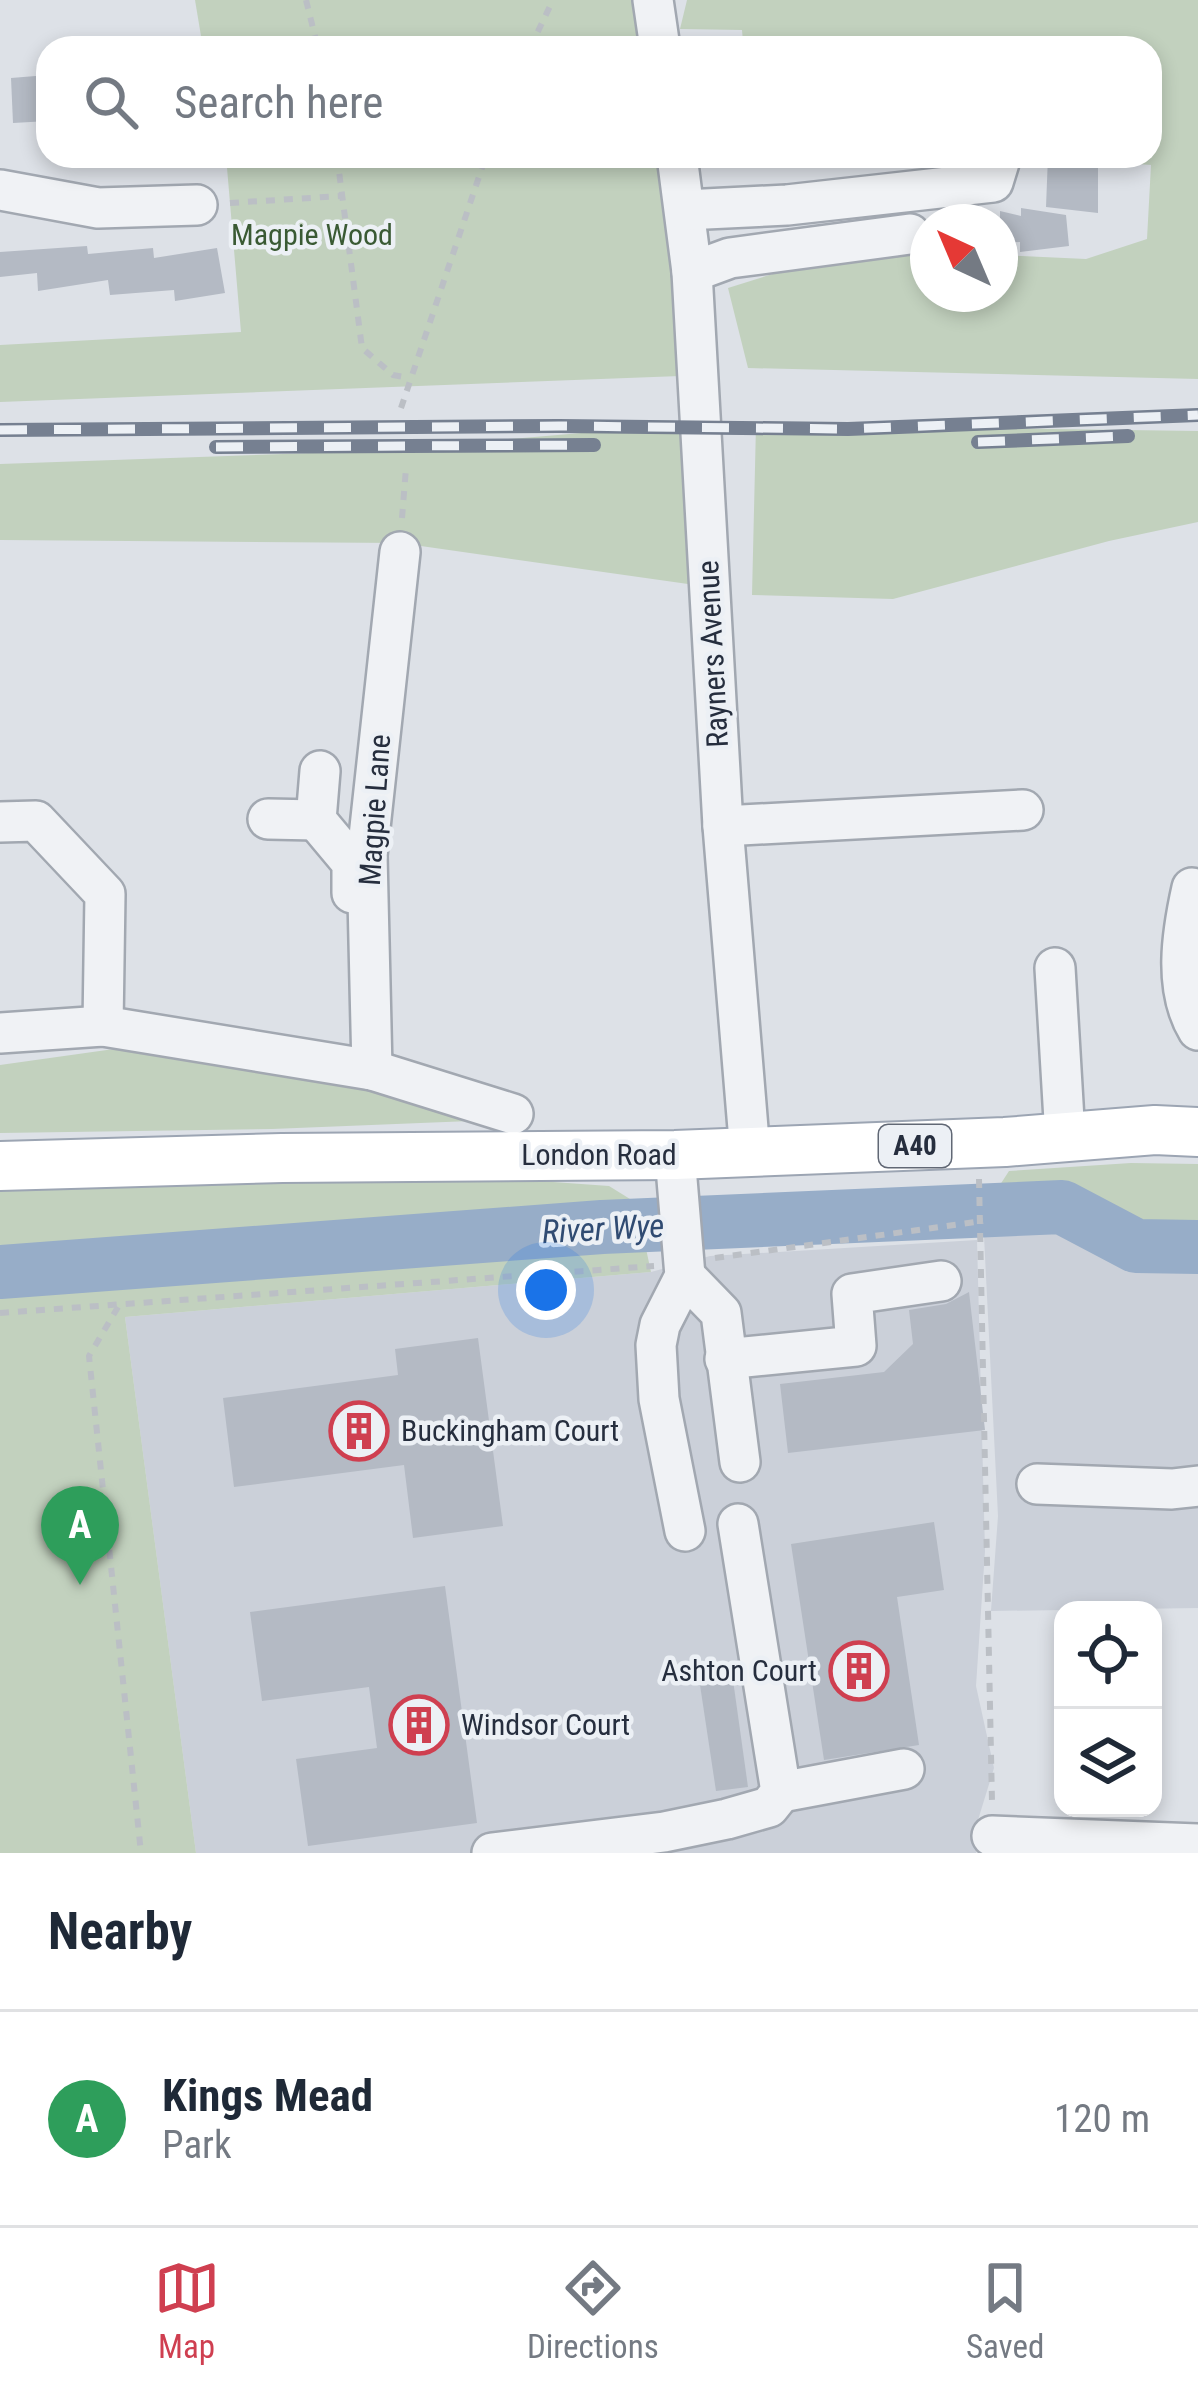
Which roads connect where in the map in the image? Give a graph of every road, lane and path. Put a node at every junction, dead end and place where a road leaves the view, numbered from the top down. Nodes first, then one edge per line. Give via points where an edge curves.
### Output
1 (306, 0) edge
2 (553, 0) edge
3 (653, 0) edge
4 (316, 36) edge
5 (536, 36) edge
6 (658, 36) edge
7 (338, 168) edge
8 (482, 168) edge
9 (679, 168) edge
10 (997, 168) edge
11 (0, 190) edge
12 (341, 196) junction
13 (197, 205) joint
14 (685, 210) junction
15 (910, 233) dead end
16 (692, 272) junction
17 (409, 378) junction
18 (401, 408) dead end
19 (406, 468) dead end
20 (400, 552) joint
21 (320, 771) dead end
22 (1023, 810) dead end
23 (268, 819) dead end
24 (316, 820) junction
25 (0, 822) edge
26 (723, 826) junction
27 (1192, 887) dead end
28 (1054, 968) dead end
29 (103, 1026) junction
30 (1198, 1030) edge
31 (0, 1033) edge
32 (364, 1068) junction
33 (513, 1114) dead end
34 (1198, 1132) edge
35 (1065, 1137) junction
36 (750, 1153) junction
37 (0, 1166) edge
38 (979, 1174) dead end
39 (677, 1176) junction
40 (983, 1221) junction
41 (685, 1267) junction
42 (941, 1282) dead end
43 (118, 1307) junction
44 (0, 1313) edge
45 (724, 1358) junction
46 (740, 1462) dead end
47 (1037, 1484) dead end
48 (1198, 1486) edge
49 (738, 1524) dead end
50 (685, 1531) dead end
51 (904, 1769) dead end
52 (781, 1792) junction
53 (992, 1836) joint
54 (1198, 1844) edge
55 (141, 1853) edge
56 (493, 1853) edge

1 - 4 path
2 - 5 path
3 - 6 street
7 - 12 path
8 - 17 path
9 - 14 street, Rayners Avenue
10 - 14 street via 993,182
11 - 13 street via 98,208
12 - 13 path
12 - 17 path via 362,348 393,375
14 - 16 street, Rayners Avenue
15 - 16 street via 730,258
16 - 26 street, Rayners Avenue
17 - 18 path
19 - 20 path
20 - 32 street, Magpie Lane via 367,855
21 - 24 street
22 - 26 street
23 - 24 street
24 - 32 street via 352,863
25 - 29 street via 36,821 105,894
26 - 36 street, Rayners Avenue
27 - 30 street via 1182,935 1185,1010
28 - 35 street
29 - 31 street, London Road
29 - 32 street, London Road
32 - 33 street, London Road
34 - 35 main road, London Road / A40
35 - 36 main road, London Road / A40
36 - 39 main road, London Road / A40
37 - 39 main road, London Road / A40 via 282,1158
38 - 40 path
39 - 41 street
40 - 41 path
40 - 53 path
41 - 43 path
41 - 45 street via 721,1313
41 - 50 street via 656,1345
42 - 45 street via 852,1294 856,1346
43 - 44 path
43 - 55 path via 89,1356
45 - 46 street
47 - 48 street
49 - 52 street
51 - 52 street
52 - 56 street via 769,1807 706,1823
53 - 54 street

